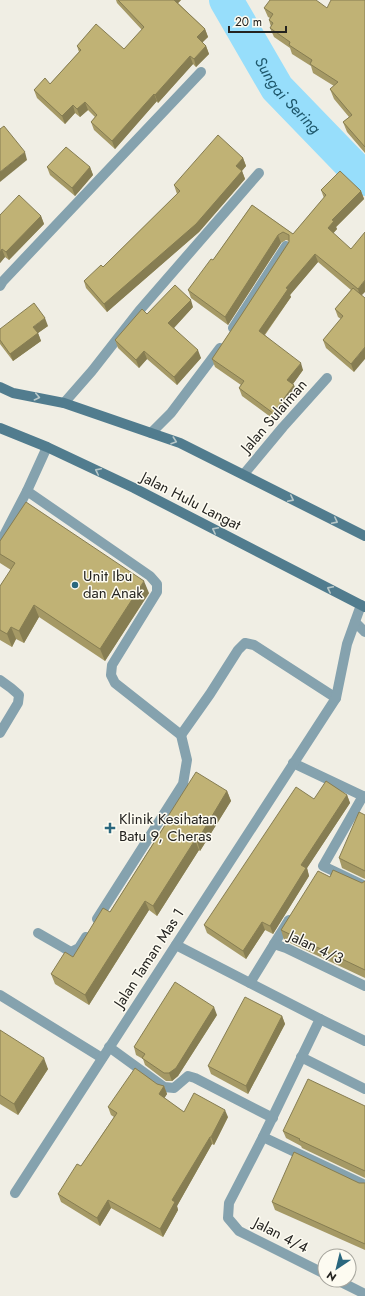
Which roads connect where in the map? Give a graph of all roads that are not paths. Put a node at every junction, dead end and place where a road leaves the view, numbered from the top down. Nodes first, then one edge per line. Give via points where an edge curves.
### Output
1 (201, 72) dead end
2 (258, 173) dead end
3 (286, 246) edge
4 (0, 286) edge
5 (327, 378) dead end
6 (0, 387) edge
7 (64, 403) junction
8 (0, 428) edge
9 (151, 433) junction
10 (47, 447) junction
11 (244, 474) junction
12 (27, 491) junction
13 (365, 536) edge
14 (0, 543) edge
15 (363, 606) edge
16 (355, 622) junction
17 (365, 632) edge
18 (0, 680) edge
19 (336, 698) junction
20 (0, 733) edge
21 (181, 735) junction
22 (293, 763) junction
23 (364, 796) edge
24 (365, 886) edge
25 (295, 912) edge
26 (38, 933) dead end
27 (176, 944) junction
28 (274, 944) junction
29 (250, 983) junction
30 (365, 986) edge
31 (0, 995) edge
32 (320, 1019) junction
33 (365, 1041) edge
34 (109, 1047) junction
35 (102, 1058) junction
36 (301, 1058) junction
37 (365, 1089) edge
38 (272, 1118) junction
39 (263, 1137) junction
40 (365, 1185) edge
41 (15, 1193) dead end
42 (317, 1270) edge
43 (353, 1288) edge
44 (365, 1294) edge

1 - 4 street
2 - 7 street
3 - 9 street via 226,339 171,413
5 - 11 street, Jalan Sulaiman
6 -> 7 main road via 14,393
7 - 9 main road
8 - 10 main road, Jalan Hulu Langat
9 -> 11 main road via 180,443
10 - 12 street
15 -> 10 main road, Jalan Hulu Langat via 134,488
11 -> 13 main road
12 - 14 street
12 - 21 street via 150,576 157,584 157,592 112,666 111,675 115,683
15 - 16 street
16 - 17 street
16 - 19 street via 347,644
18 - 20 street via 19,695 18,703
19 - 21 street via 254,645 245,644 238,650
19 - 22 street, Jalan Taman Mas 1
21 - 26 street via 187,760 183,784 79,948 71,952
22 - 23 street
22 - 27 street, Jalan Taman Mas 1
23 - 24 street via 321,870
25 - 28 street
27 - 29 street
27 - 34 street, Jalan Taman Mas 1
28 - 29 street, Jalan 4/3
28 - 30 street, Jalan 4/3
29 - 32 street
31 - 35 street
32 - 33 street
32 - 36 street
34 - 35 street, Jalan Taman Mas 1
34 - 38 street via 164,1087 174,1088 188,1076 195,1078
35 - 41 street, Jalan Taman Mas 1
36 - 37 street
36 - 38 street
38 - 39 street
39 - 40 street
39 - 42 street, Jalan 4/4 via 230,1203 228,1218 239,1231
43 - 44 street

